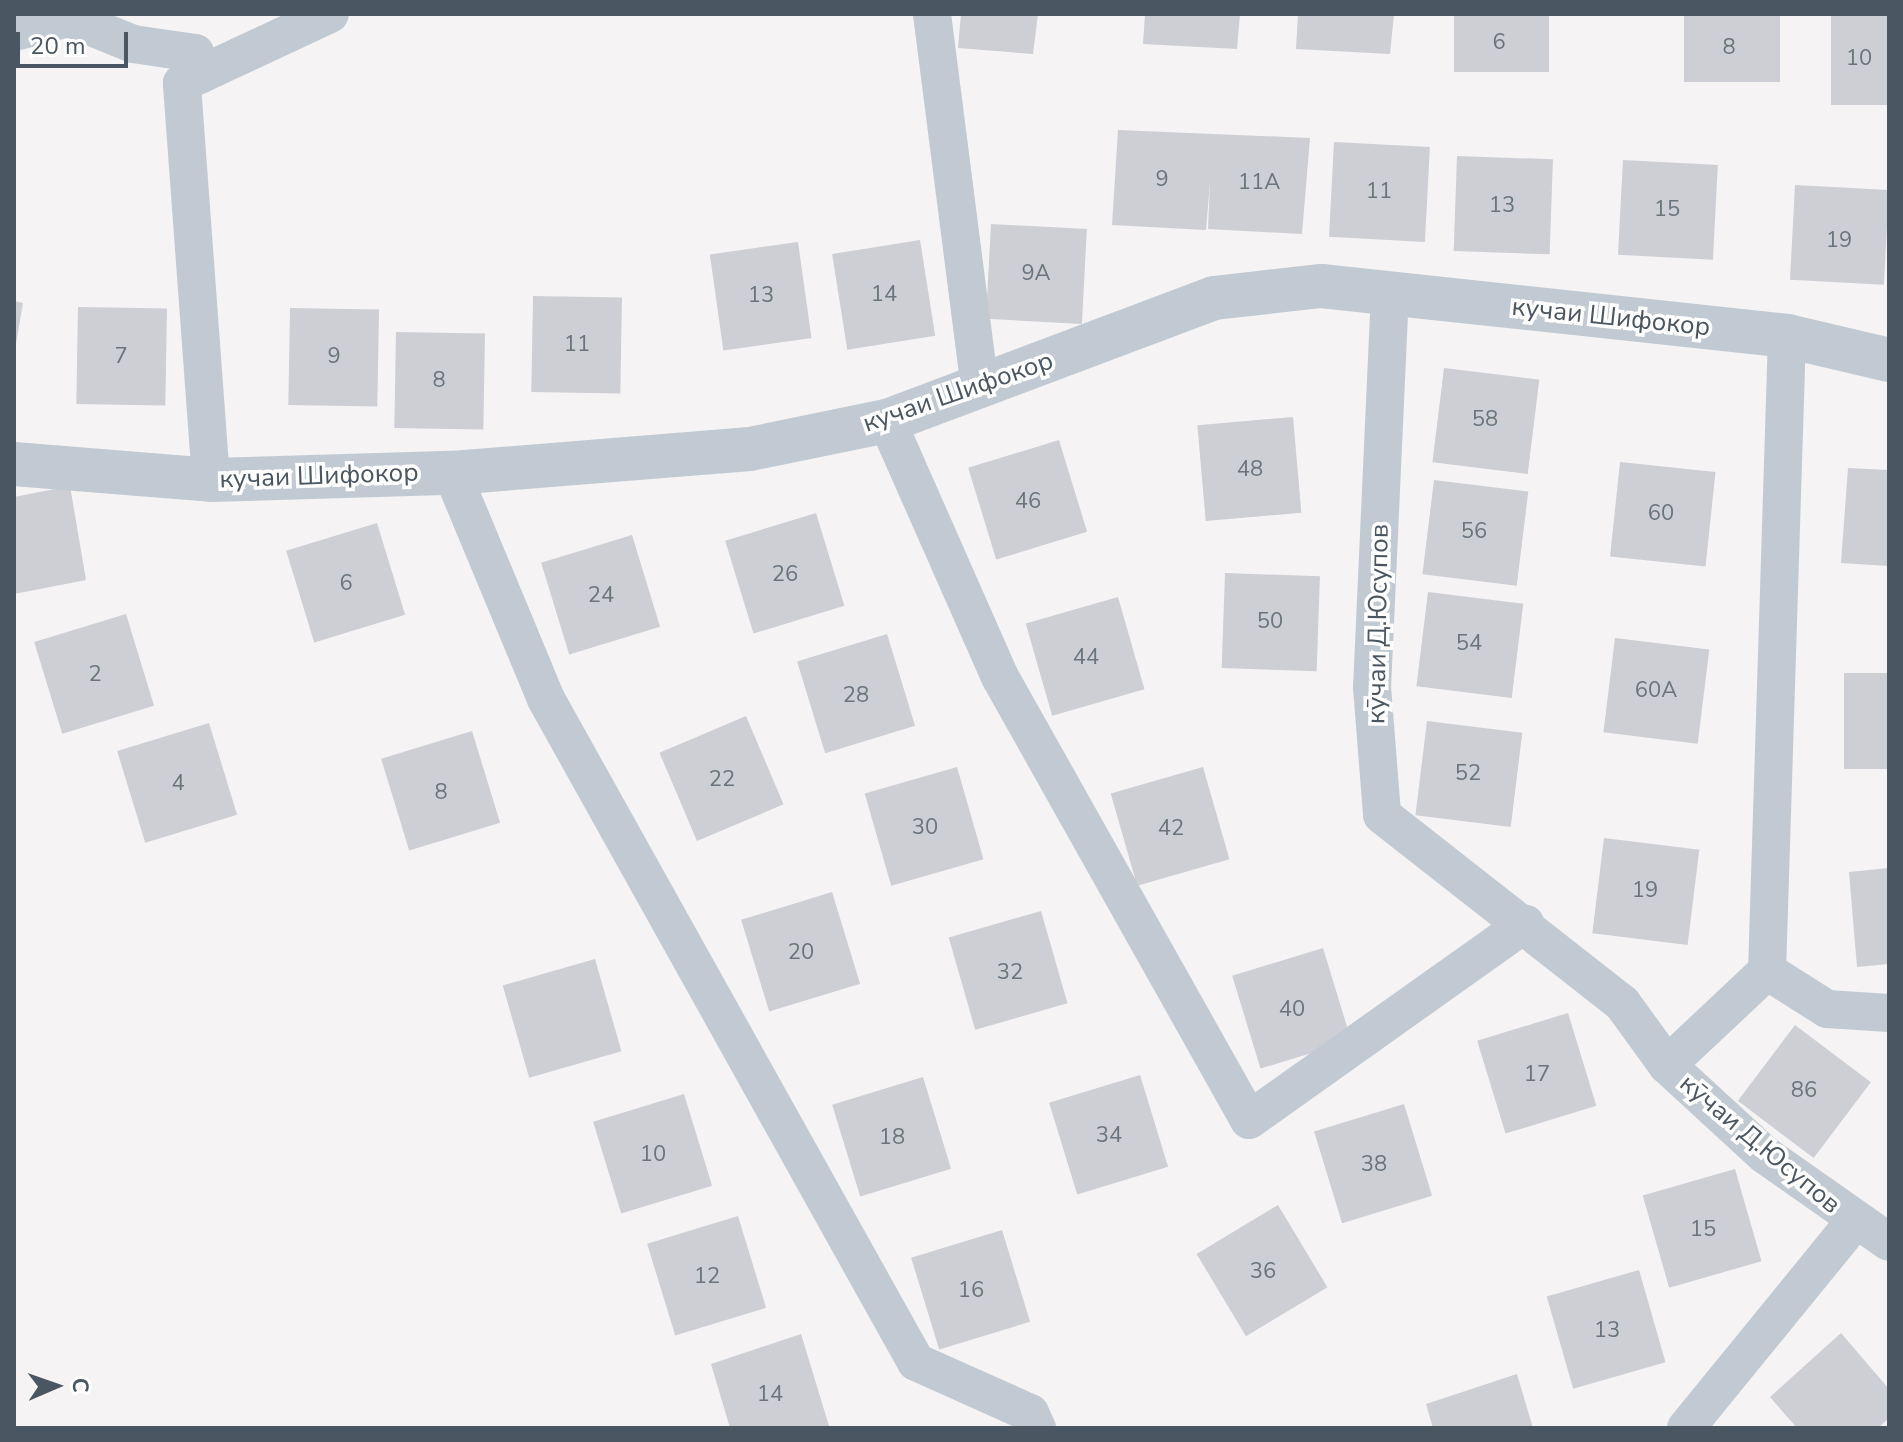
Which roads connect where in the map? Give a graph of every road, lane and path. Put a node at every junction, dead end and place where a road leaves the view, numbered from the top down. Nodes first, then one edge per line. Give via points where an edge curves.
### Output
1 (330, 14) edge
2 (932, 14) edge
3 (14, 32) edge
4 (202, 74) junction
5 (1390, 292) junction
6 (1787, 336) junction
7 (1889, 360) edge
8 (980, 387) junction
9 (887, 421) junction
10 (14, 464) edge
11 (452, 473) junction
12 (211, 480) junction
13 (1525, 924) junction
14 (1767, 971) junction
15 (1872, 1014) edge
16 (1667, 1065) junction
17 (1854, 1222) junction
18 (1889, 1242) edge
19 (1037, 1428) edge
20 (1686, 1428) edge

1 - 4 street
2 - 8 street
3 - 4 street via 69,18 133,44 195,53
4 - 12 street via 182,83
5 - 6 street, кучаи Шифокор
5 - 8 street, кучаи Шифокор via 1321,286 1214,298
5 - 13 street, кӯчаи Д.Юсупов via 1372,687 1382,815
6 - 7 street, кучаи Шифокор
6 - 14 street
8 - 9 street, кучаи Шифокор
9 - 11 street, кучаи Шифокор via 750,449
9 - 13 street via 1000,677 1249,1120
10 - 12 street, кучаи Шифокор
11 - 12 street, кучаи Шифокор
11 - 19 street via 546,699 916,1362 1030,1413
13 - 16 street, кӯчаи Д.Юсупов via 1622,1003
14 - 15 street via 1827,1009
14 - 16 street, кӯчаи Д.Юсупов
16 - 17 street, кӯчаи Д.Юсупов via 1765,1155
17 - 18 street, кӯчаи Д.Юсупов
17 - 20 street, кӯчаи Д.Юсупов

